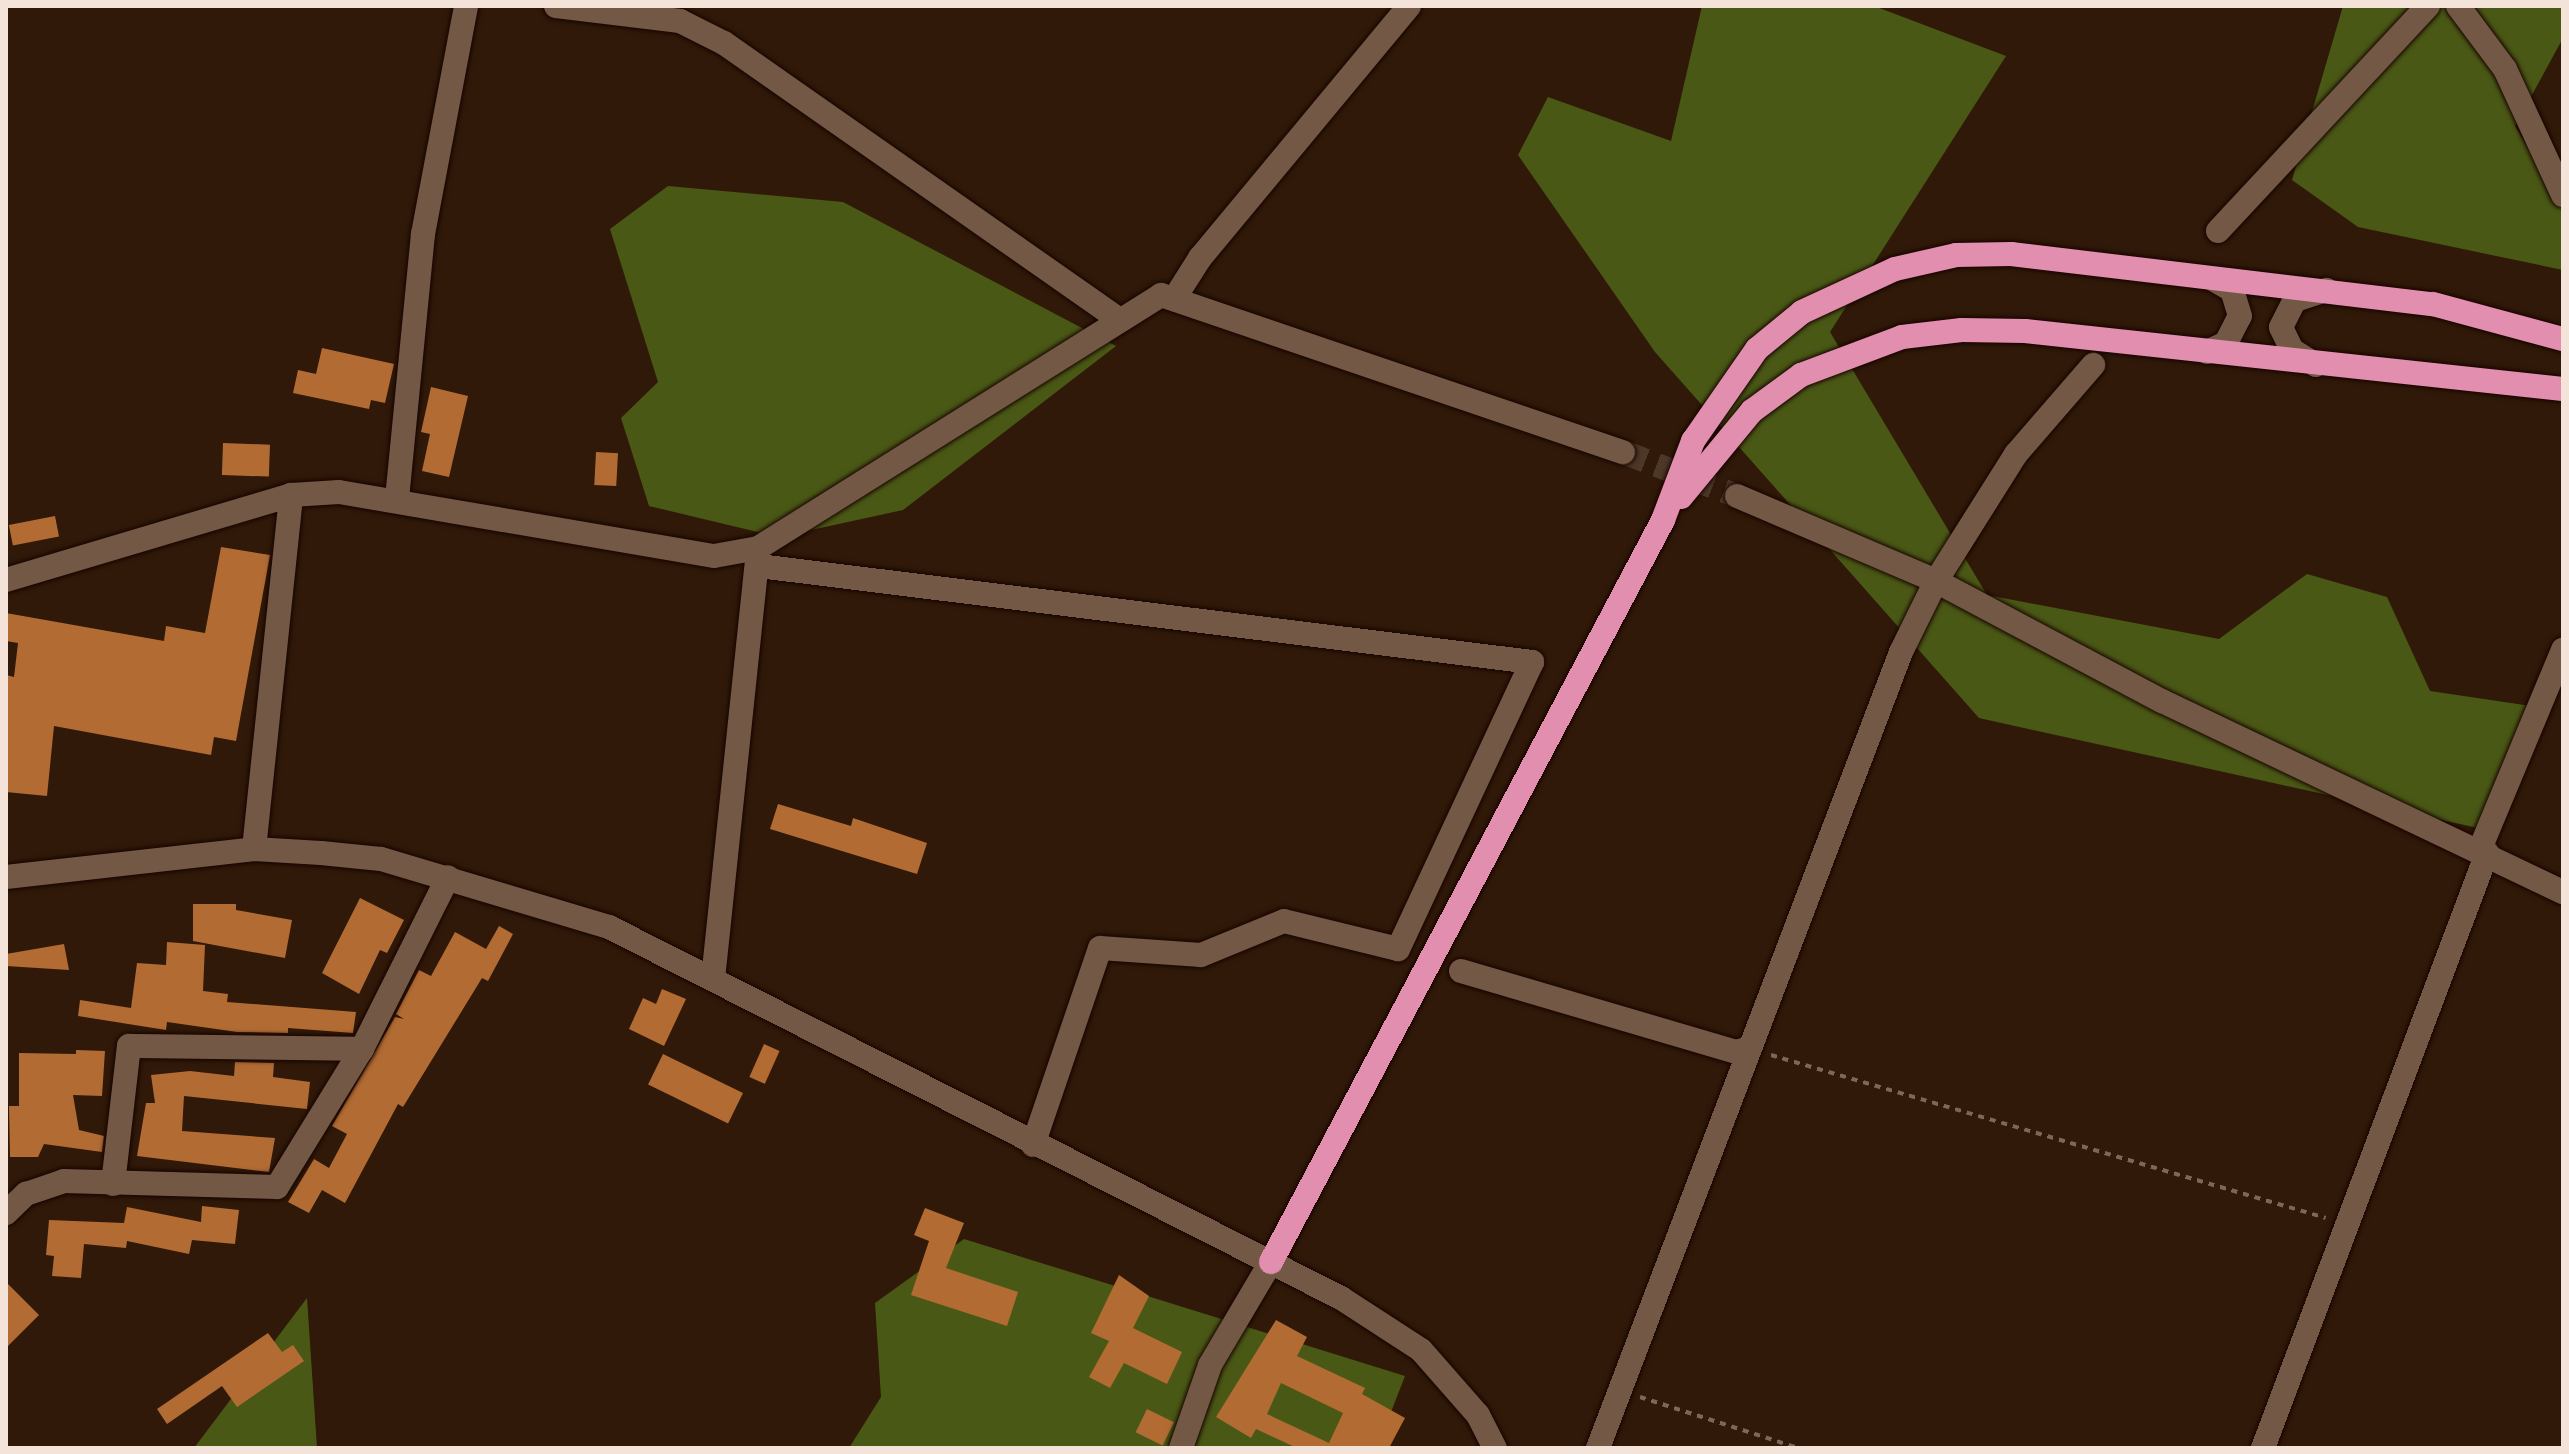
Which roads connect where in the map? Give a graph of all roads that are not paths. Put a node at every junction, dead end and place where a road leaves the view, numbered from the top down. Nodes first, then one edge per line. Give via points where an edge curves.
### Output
1 (466, 6) edge
2 (556, 6) edge
3 (1409, 6) edge
4 (2428, 6) edge
5 (2458, 6) edge
6 (2563, 195) edge
7 (2218, 231) dead end
8 (2213, 279) junction
9 (2327, 290) junction
10 (1174, 299) junction
11 (1117, 318) junction
12 (2563, 339) edge
13 (2207, 352) junction
14 (2093, 365) dead end
15 (2316, 365) junction
16 (2563, 389) edge
17 (1623, 452) tunnel mouth
18 (291, 495) junction
19 (1737, 496) tunnel mouth
20 (397, 499) junction
21 (1663, 520) junction
22 (759, 557) junction
23 (6, 580) edge
24 (1936, 581) junction
25 (2563, 650) edge
26 (254, 849) junction
27 (2484, 851) junction
28 (6, 877) edge
29 (448, 877) junction
30 (2563, 892) edge
31 (1461, 971) dead end
32 (713, 979) junction
33 (1749, 1048) junction
34 (362, 1049) junction
35 (1033, 1145) junction
36 (113, 1184) junction
37 (6, 1213) edge
38 (1271, 1262) junction
39 (1181, 1448) edge
40 (1495, 1448) edge
41 (1598, 1448) edge
42 (2263, 1448) edge

1 - 20 street via 423,234
2 - 11 street via 680,21 724,43
3 - 10 street via 1200,258
4 - 7 street
5 - 6 street via 2505,69
8 - 9 highway
8 - 13 street via 2232,290 2240,316 2226,343
8 - 21 highway via 2011,254 1956,255 1895,269 1846,289 1802,312 1757,349 1693,441
9 - 12 highway via 2433,304
9 - 15 street via 2295,300 2281,327 2292,350
10 - 11 street via 1161,295
10 - 17 street
11 - 22 street
13 - 15 highway
13 - 21 highway via 2025,331 1962,330 1902,337 1801,375 1752,411
14 - 24 street via 2016,454
15 - 16 highway
18 - 20 street via 339,492
18 - 23 street
18 - 26 street
19 - 24 street
20 - 22 street via 714,556
21 - 38 highway
22 - 32 street
22 - 35 street via 1532,662 1398,949 1284,921 1201,955 1100,948
24 - 27 street via 2162,701
24 - 33 street via 1901,652
25 - 27 street
26 - 28 street
26 - 29 street via 381,859
27 - 30 street
27 - 42 street
29 - 32 street via 609,927
29 - 34 street
31 - 33 street via 1736,1052
32 - 35 street
33 - 41 street
34 - 36 street via 277,1187
34 - 36 street via 129,1046
35 - 38 street
36 - 37 street via 64,1181 26,1194
38 - 39 street via 1210,1365
38 - 40 street via 1341,1298 1421,1350 1478,1415

